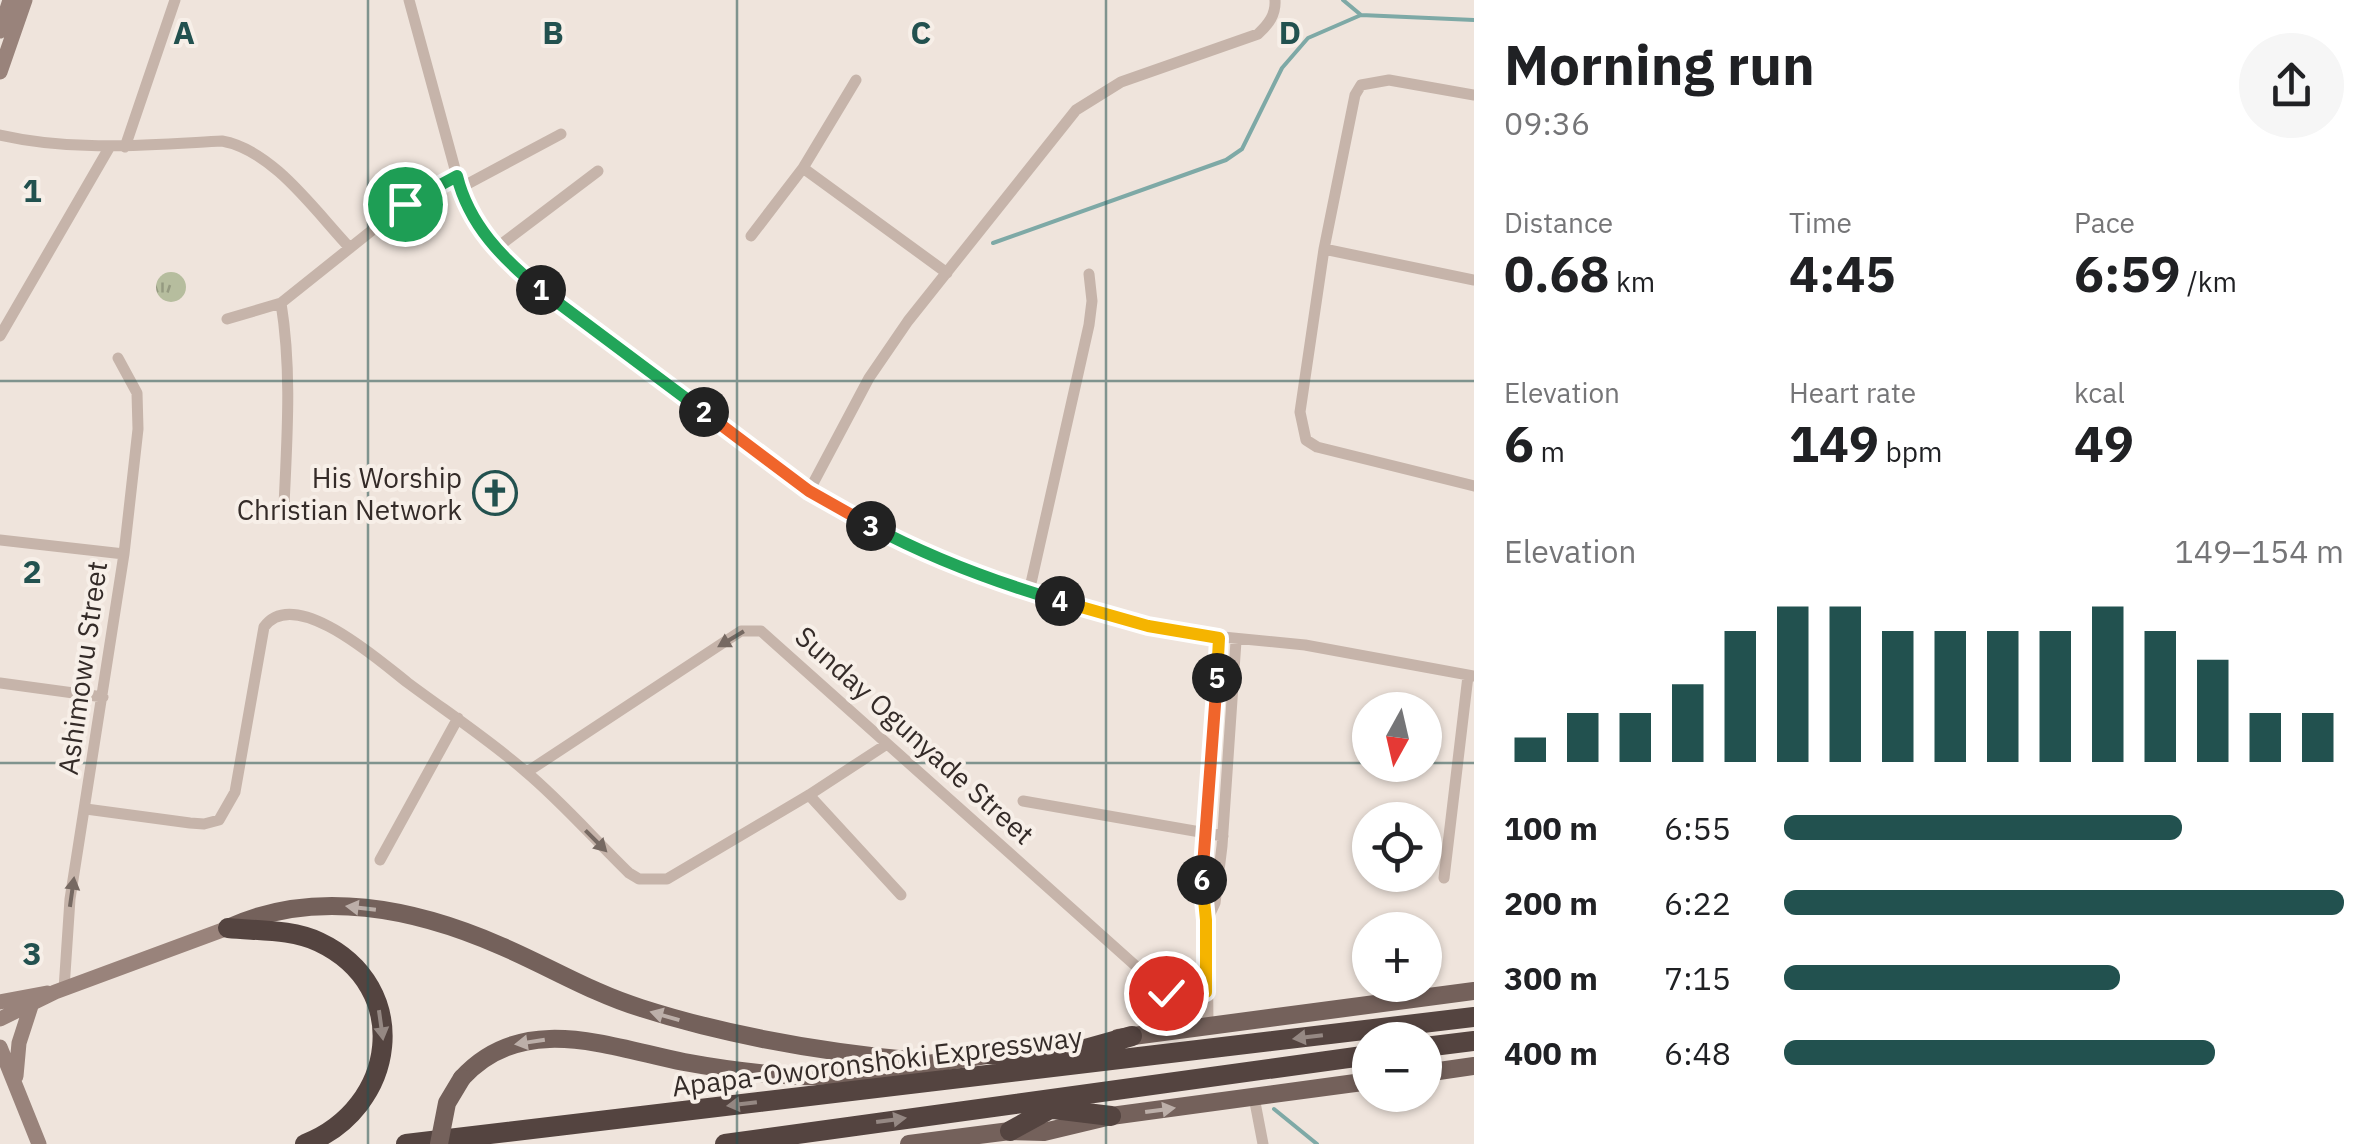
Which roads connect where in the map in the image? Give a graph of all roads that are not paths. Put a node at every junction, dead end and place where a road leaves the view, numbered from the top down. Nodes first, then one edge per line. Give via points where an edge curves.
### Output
1 (10, 0) edge
2 (25, 0) edge
3 (175, 0) edge
4 (409, 0) edge
5 (1275, 0) edge
6 (0, 31) edge
7 (0, 72) edge
8 (856, 80) dead end
9 (1474, 95) edge
10 (561, 134) dead end
11 (0, 135) edge
12 (126, 147) junction
13 (108, 148) junction
14 (803, 168) junction
15 (598, 172) dead end
16 (458, 182) junction
17 (751, 236) dead end
18 (350, 248) junction
19 (496, 249) junction
20 (1324, 249) junction
21 (946, 272) junction
22 (1088, 274) dead end
23 (1474, 280) edge
24 (281, 303) junction
25 (227, 319) dead end
26 (0, 336) edge
27 (118, 358) dead end
28 (1474, 486) edge
29 (809, 491) junction
30 (284, 506) dead end
31 (0, 540) edge
32 (124, 554) junction
33 (1029, 592) junction
34 (1219, 638) junction
35 (1236, 641) junction
36 (1471, 676) edge
37 (0, 682) edge
38 (103, 698) junction
39 (458, 718) junction
40 (887, 744) junction
41 (527, 772) junction
42 (810, 795) junction
43 (1022, 801) dead end
44 (86, 809) junction
45 (1204, 833) junction
46 (1223, 836) junction
47 (380, 860) dead end
48 (1444, 878) dead end
49 (901, 896) dead end
50 (1206, 920) junction
51 (228, 928) junction
52 (59, 991) junction
53 (1474, 991) edge
54 (1206, 992) junction
55 (0, 1002) edge
56 (31, 1006) junction
57 (0, 1018) edge
58 (1474, 1018) edge
59 (1208, 1026) junction
60 (1132, 1036) junction
61 (1474, 1041) edge
62 (1442, 1045) edge
63 (0, 1047) edge
64 (988, 1054) junction
65 (1062, 1056) junction
66 (1352, 1056) edge
67 (1136, 1058) junction
68 (933, 1062) junction
69 (1474, 1066) edge
70 (1442, 1071) edge
71 (1002, 1073) junction
72 (1352, 1084) edge
73 (16, 1085) junction
74 (1102, 1090) junction
75 (1254, 1098) junction
76 (1000, 1104) junction
77 (1052, 1108) junction
78 (1111, 1116) junction
79 (1010, 1130) junction
80 (36, 1138) edge
81 (1044, 1138) edge
82 (952, 1141) edge
83 (305, 1144) edge
84 (406, 1144) edge
85 (439, 1144) edge
86 (725, 1144) edge
87 (908, 1144) edge
88 (1263, 1144) edge

1 - 6 main road
2 - 7 main road
3 - 12 street
4 - 16 street
5 - 21 street via 1258,34 1122,82 1076,110
8 - 14 street
9 - 20 street via 1389,80 1361,85 1351,106
10 - 16 street
11 - 13 street
12 - 13 street
12 - 18 street via 237,144 266,160
13 - 26 street
14 - 17 street
14 - 21 street
15 - 19 street
16 - 18 street via 405,204
16 - 19 street
18 - 24 street
19 - 29 street via 601,338
20 - 23 street
20 - 28 street via 1300,412 1306,440 1333,453
21 - 29 street via 869,378
22 - 33 street via 1089,325
24 - 25 street
24 - 30 street via 289,392
27 - 32 street, Ashimowu Street via 138,393
29 - 33 street via 884,533
31 - 32 street
32 - 38 street, Ashimowu Street
33 - 34 street via 1148,626
34 - 35 street
34 - 45 street
35 - 36 street via 1305,645
35 - 46 street
36 - 48 street
37 - 38 street
38 - 44 street, Ashimowu Street
39 - 41 street
39 - 44 street via 339,630 282,614 264,627 235,792 219,820 190,824
39 - 47 street
40 -> 41 street, Sunday Ogunyade Street via 761,631 750,629
40 - 42 street
40 - 54 street, Sunday Ogunyade Street via 1166,993
41 -> 42 street via 628,874 654,881
42 - 49 street
43 - 45 street
52 -> 44 street, Ashimowu Street
45 - 46 street
45 - 50 street
46 - 50 street
50 - 54 street
51 - 52 main road
68 -> 51 main road via 775,1044 702,1026 636,1007 439,921 388,911 336,905 248,918
51 -> 83 highway via 317,940 352,962 375,998 384,1035 366,1096 336,1129
52 - 55 main road
52 - 56 main road
53 - 59 main road, Apapa-Oworonshoki Expressway
54 - 59 street
56 - 57 main road
56 - 73 main road via 19,1042
58 -> 67 highway, Apapa-Oworonshoki Expressway
59 - 60 main road, Apapa-Oworonshoki Expressway
60 - 64 main road, Apapa-Oworonshoki Expressway
60 - 65 highway
61 - 62 highway
63 - 73 main road
64 - 65 highway
64 - 68 main road, Apapa-Oworonshoki Expressway
65 - 67 highway
65 - 71 highway
66 - 74 highway, Apapa-Oworonshoki Expressway
67 - 71 highway, Apapa-Oworonshoki Expressway
68 -> 85 main road, bridge via 799,1076 557,1038 488,1054 447,1103
69 - 70 main road
71 -> 84 highway, Apapa-Oworonshoki Expressway
72 - 75 main road
73 - 80 main road
74 - 76 highway, Apapa-Oworonshoki Expressway
74 - 77 highway
78 -> 75 main road
75 - 88 street
76 - 77 highway
86 -> 76 highway, Apapa-Oworonshoki Expressway
77 - 78 highway
77 - 79 highway
78 - 81 main road
79 - 81 main road
79 - 82 main road
82 - 87 main road

